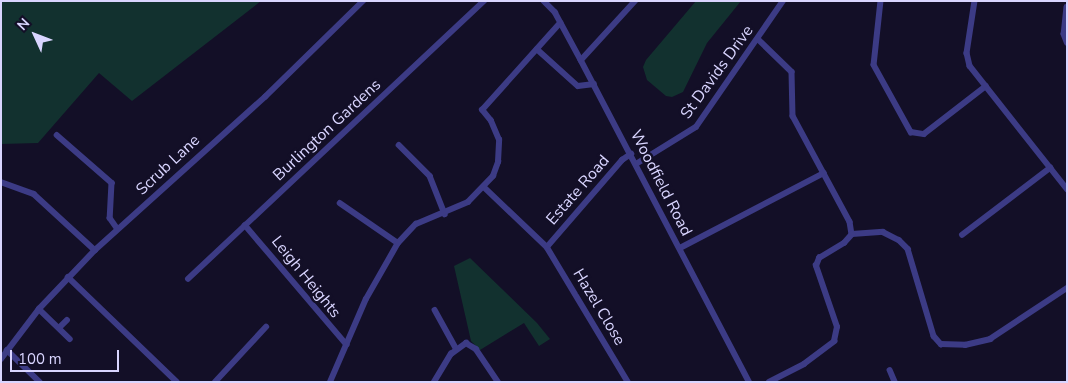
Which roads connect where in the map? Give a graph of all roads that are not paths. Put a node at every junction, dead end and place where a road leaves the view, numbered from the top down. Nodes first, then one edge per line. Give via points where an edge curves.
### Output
1 (363, 1) edge
2 (484, 1) edge
3 (544, 1) edge
4 (635, 1) edge
5 (783, 1) edge
6 (881, 1) edge
7 (974, 1) edge
8 (1067, 7) edge
9 (560, 23) junction
10 (758, 39) junction
11 (1067, 42) edge
12 (537, 49) junction
13 (581, 60) junction
14 (594, 84) junction
15 (986, 86) junction
16 (57, 135) dead end
17 (399, 144) dead end
18 (631, 154) junction
19 (636, 164) junction
20 (1050, 168) junction
21 (824, 173) junction
22 (1, 182) edge
23 (484, 187) junction
24 (1067, 189) edge
25 (340, 203) dead end
26 (445, 214) junction
27 (245, 225) junction
28 (117, 228) junction
29 (852, 234) junction
30 (962, 235) dead end
31 (398, 243) junction
32 (548, 247) junction
33 (680, 248) junction
34 (95, 250) junction
35 (68, 277) junction
36 (188, 279) dead end
37 (1067, 288) edge
38 (39, 309) junction
39 (435, 310) dead end
40 (67, 320) dead end
41 (266, 327) dead end
42 (59, 328) junction
43 (70, 340) dead end
44 (347, 345) junction
45 (456, 348) junction
46 (7, 350) junction
47 (1, 359) edge
48 (890, 370) dead end
49 (40, 382) edge
50 (177, 382) edge
51 (215, 382) edge
52 (330, 382) edge
53 (434, 382) edge
54 (498, 382) edge
55 (628, 382) edge
56 (749, 382) edge
57 (769, 382) edge
58 (895, 382) edge

1 - 28 street, Scrub Lane via 265,97
2 - 27 street, Burlington Gardens
3 - 9 street, Woodfield Road
4 - 13 street
5 - 10 street, St Davids Drive
6 - 15 street via 874,66 911,132 924,134
7 - 15 street via 968,60
8 - 11 street via 1064,34
9 - 12 street
9 - 13 street, Woodfield Road
10 - 19 street, St Davids Drive via 696,127
10 - 21 street via 792,72 793,116
12 - 14 street via 578,86
12 - 23 street via 482,110 495,127 500,148 496,169
13 - 14 street, Woodfield Road
14 - 18 street, Woodfield Road
15 - 20 street
16 - 28 street via 112,183 110,218
17 - 26 street via 430,176
18 - 19 street, Woodfield Road
18 - 32 street, Estate Road via 622,160
19 - 33 street, Woodfield Road
20 - 24 street
20 - 30 street
21 - 29 street via 852,226
21 - 33 street
22 - 34 street via 34,194
23 - 26 street via 468,202
23 - 32 street, Hazel Close
25 - 31 street
26 - 31 street via 416,224
27 - 36 street, Burlington Gardens
27 - 44 street, Leigh Heights
28 - 34 street, Scrub Lane
29 - 37 street via 883,232 908,249 934,336 941,344 965,346 990,338
29 - 57 street via 819,258 816,266 837,327 834,341 804,364
31 - 44 street via 366,299
32 - 55 street, Hazel Close
33 - 56 street, Woodfield Road
34 - 35 street, Scrub Lane
35 - 38 street, Scrub Lane
35 - 50 street
38 - 42 street
38 - 46 street, Scrub Lane
39 - 45 street
40 - 42 street
41 - 51 street
42 - 43 street
44 - 52 street
45 - 53 street
45 - 54 street via 466,343 471,345
46 - 47 street, Scrub Lane
46 - 49 street
48 - 58 street

